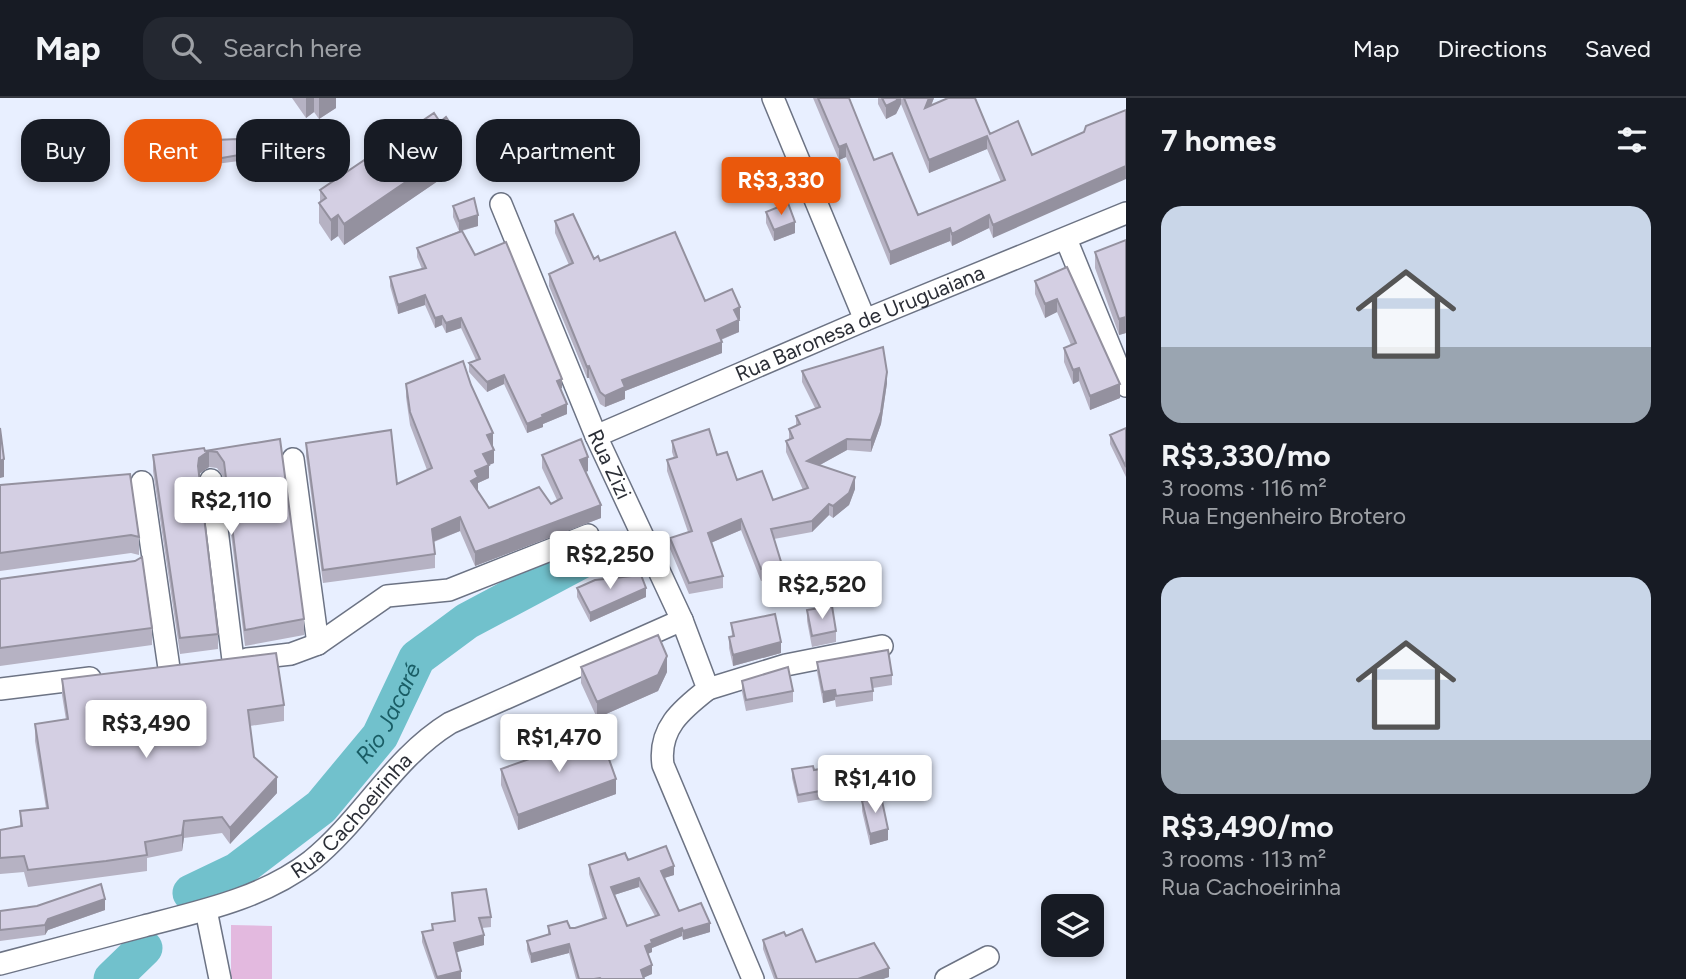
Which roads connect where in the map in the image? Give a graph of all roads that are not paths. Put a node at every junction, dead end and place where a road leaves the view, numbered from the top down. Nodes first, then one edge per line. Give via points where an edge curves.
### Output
1 (774, 98) edge
2 (501, 204) dead end
3 (1126, 213) edge
4 (1066, 239) junction
5 (865, 320) junction
6 (1126, 386) edge
7 (596, 436) junction
8 (293, 459) dead end
9 (211, 480) dead end
10 (142, 482) dead end
11 (588, 535) dead end
12 (682, 620) junction
13 (318, 644) junction
14 (882, 646) dead end
15 (233, 660) junction
16 (169, 668) junction
17 (143, 671) edge
18 (117, 675) edge
19 (0, 689) edge
20 (709, 689) junction
21 (206, 910) junction
22 (988, 957) dead end
23 (0, 964) edge
24 (220, 979) edge
25 (753, 979) edge
26 (946, 979) edge

1 - 5 street
2 - 7 street, Rua Zizi
3 - 4 street, Rua Baronesa de Uruguaiana
4 - 5 street, Rua Baronesa de Uruguaiana
4 - 6 street
5 - 7 street, Rua Baronesa de Uruguaiana
7 - 12 street, Rua Zizi
8 - 13 street
9 - 15 street
10 - 16 street
11 - 13 street via 449,590 387,596
12 - 20 street, Rua Zizi
12 - 21 street, Rua Cachoeirinha via 432,734 404,758 354,821 311,861 271,888
13 - 15 street via 291,654
14 - 20 street via 786,665
15 - 16 street
16 - 17 street
18 - 19 street
20 - 25 street via 664,734 660,746 663,765
21 - 23 street, Rua Cachoeirinha
21 - 24 street
22 - 26 street

